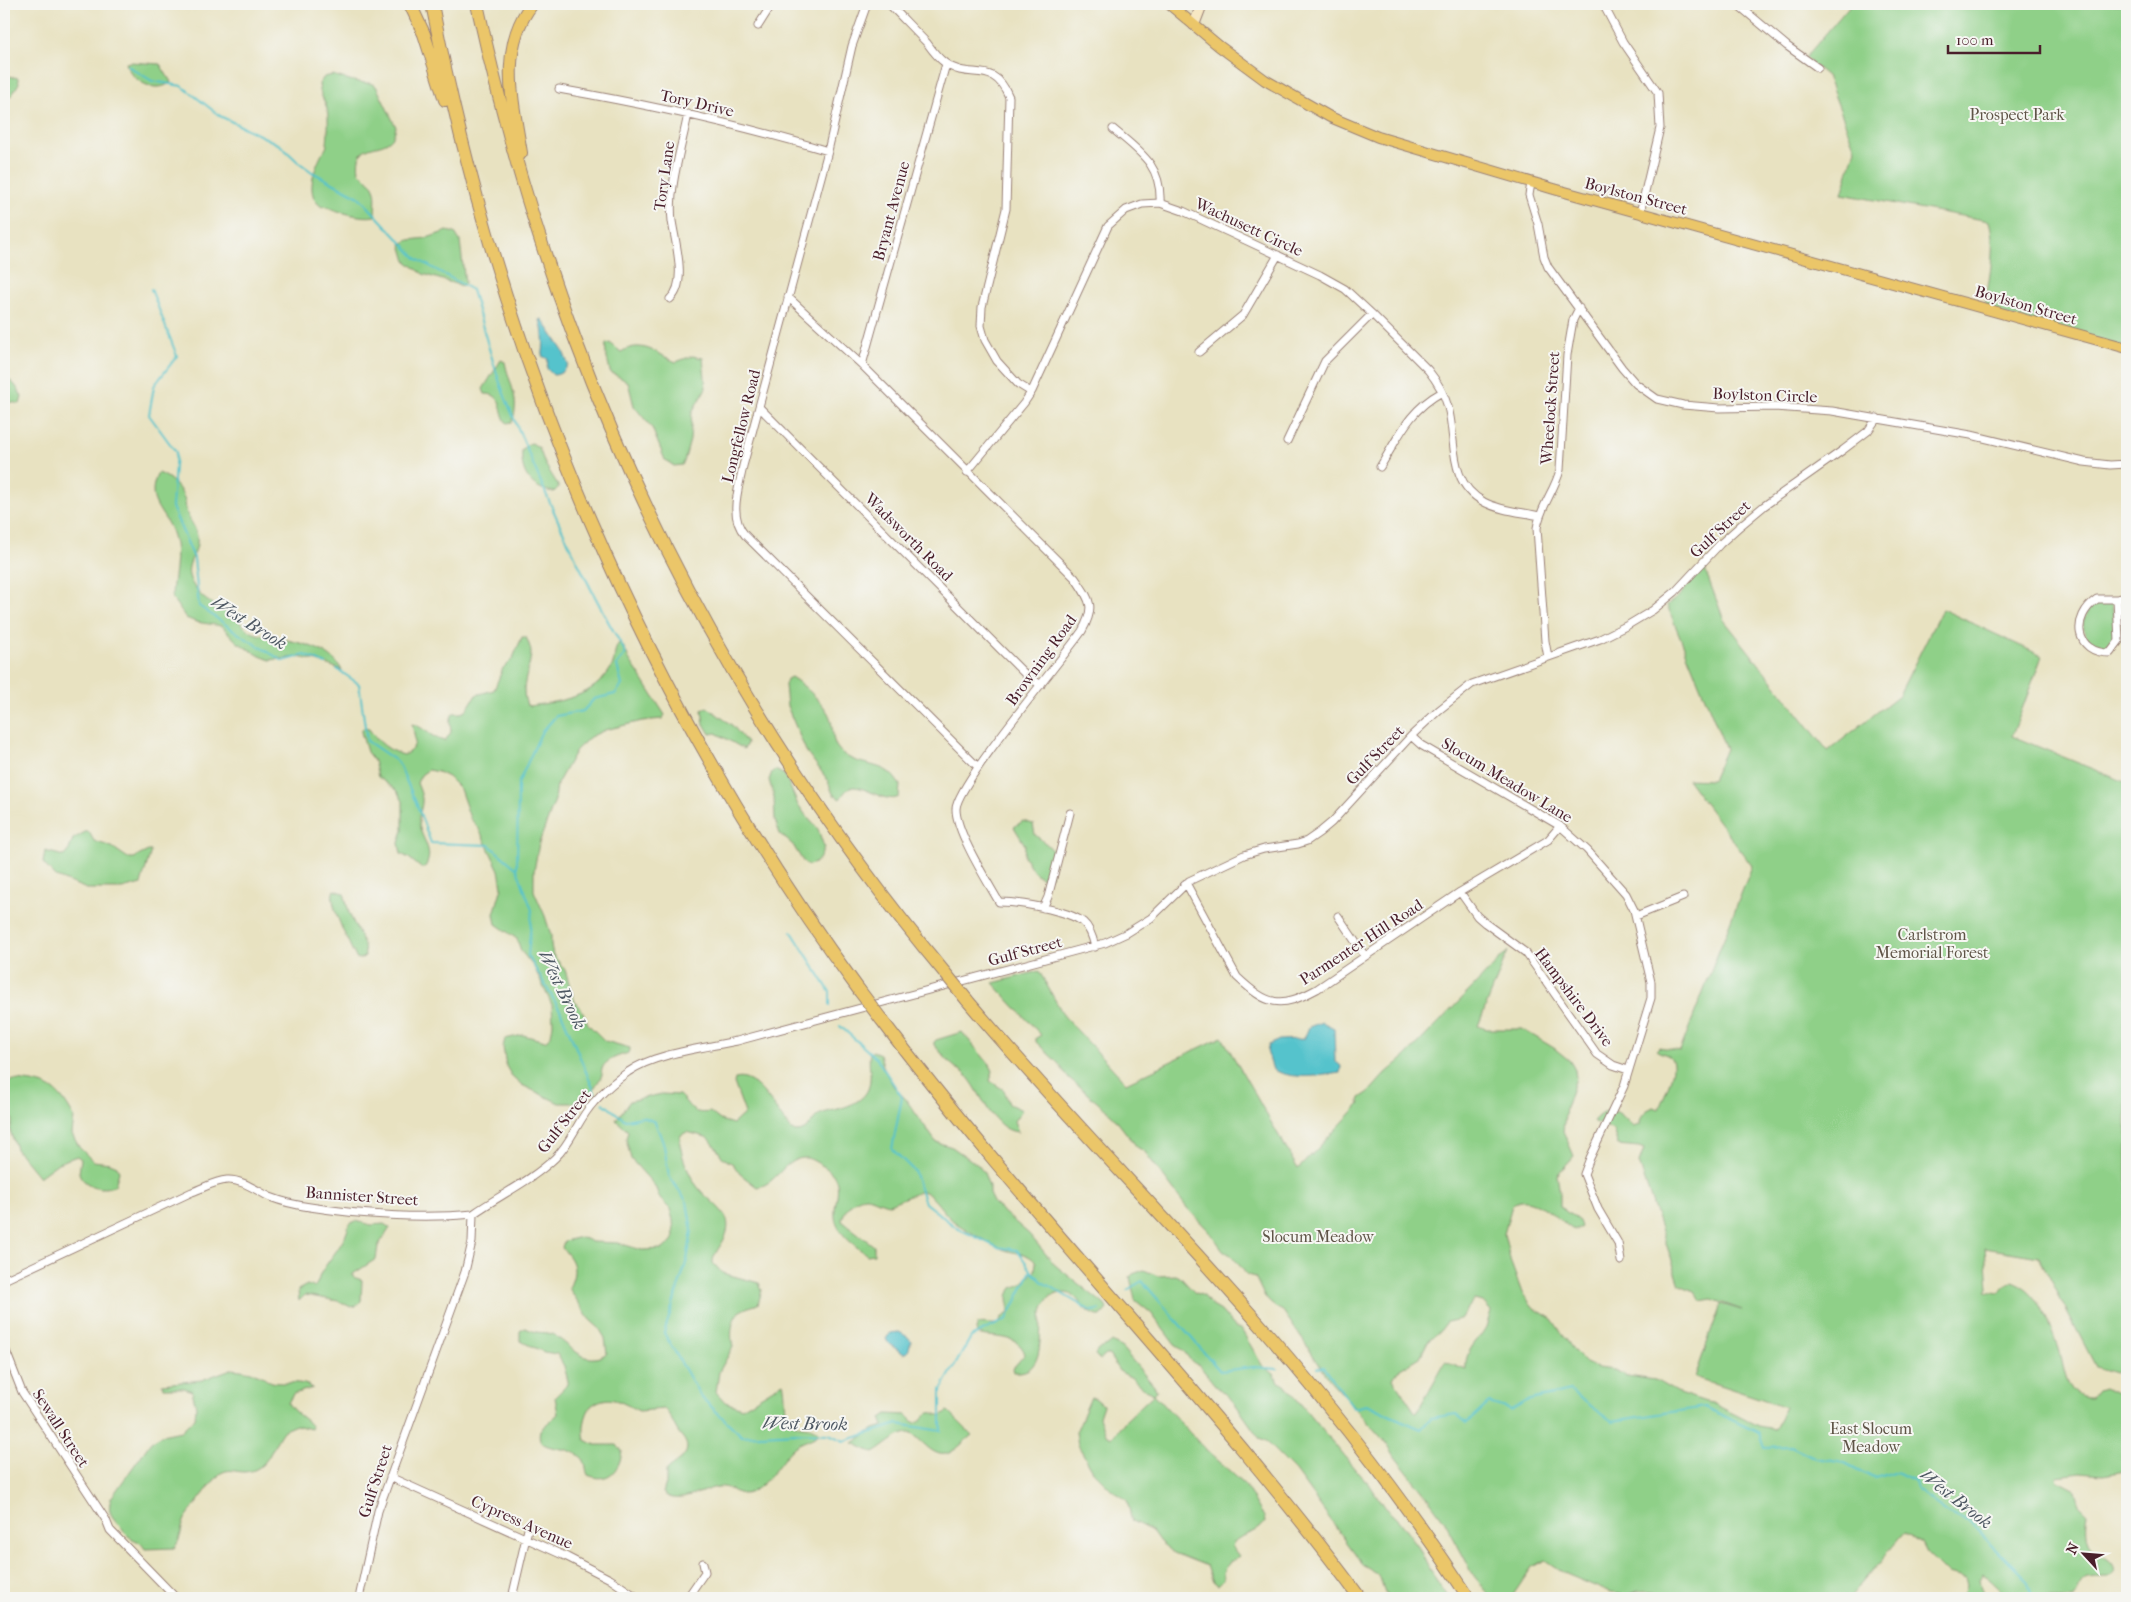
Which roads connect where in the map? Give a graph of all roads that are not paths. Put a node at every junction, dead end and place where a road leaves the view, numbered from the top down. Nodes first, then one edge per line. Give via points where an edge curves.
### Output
1 (410, 4) edge
2 (432, 4) edge
3 (477, 4) edge
4 (532, 4) edge
5 (772, 4) edge
6 (867, 4) edge
7 (889, 4) edge
8 (1169, 4) edge
9 (1202, 4) edge
10 (1602, 4) edge
11 (1737, 4) edge
12 (1194, 25) junction
13 (758, 26) dead end
14 (946, 64) junction
15 (1818, 68) dead end
16 (558, 89) dead end
17 (688, 114) junction
18 (1113, 129) dead end
19 (828, 151) junction
20 (1531, 183) junction
21 (475, 189) junction
22 (1160, 203) junction
23 (529, 205) junction
24 (1640, 212) junction
25 (1278, 255) junction
26 (788, 297) junction
27 (670, 299) dead end
28 (1579, 308) junction
29 (1372, 314) junction
30 (2127, 348) edge
31 (1199, 352) dead end
32 (862, 365) junction
33 (1031, 392) junction
34 (1442, 392) junction
35 (759, 407) junction
36 (1877, 418) junction
37 (1287, 441) dead end
38 (2127, 464) edge
39 (1380, 467) dead end
40 (967, 472) junction
41 (1540, 516) junction
42 (2127, 597) edge
43 (2117, 599) junction
44 (1548, 657) junction
45 (1041, 685) junction
46 (1411, 736) junction
47 (978, 768) junction
48 (1070, 813) dead end
49 (1560, 826) junction
50 (1186, 883) junction
51 (1460, 892) junction
52 (1682, 897) dead end
53 (1044, 908) junction
54 (1338, 916) dead end
55 (1636, 916) junction
56 (1095, 946) junction
57 (1365, 956) junction
58 (1628, 1070) junction
59 (474, 1214) junction
60 (1621, 1261) dead end
61 (4, 1280) edge
62 (4, 1346) edge
63 (390, 1477) junction
64 (528, 1529) dead end
65 (526, 1538) junction
66 (703, 1563) dead end
67 (176, 1598) edge
68 (359, 1598) edge
69 (512, 1598) edge
70 (638, 1598) edge
71 (687, 1598) edge
72 (1360, 1598) edge
73 (1469, 1598) edge

1 - 21 highway via 424,34
2 - 21 highway
3 - 23 highway
4 - 23 highway via 522,18 511,52 513,106
5 - 13 street
6 - 19 street, Longfellow Road via 852,46
7 - 14 street
8 - 12 main road, Boylston Street
9 - 12 street
10 - 24 street via 1623,42 1658,92 1660,128
11 - 15 street
12 - 20 main road, Boylston Street via 1261,78 1345,124 1403,146
14 - 32 street, Bryant Avenue
14 - 33 street via 995,76 1009,97 1006,209 982,307 981,326 997,361 1018,384
16 - 17 street, Tory Drive
17 - 19 street, Tory Drive
17 - 27 street, Tory Lane via 672,197 680,282
18 - 22 street via 1152,164 1159,184
19 - 26 street, Longfellow Road
20 - 24 main road, Boylston Street
20 - 28 street, Boylston Circle via 1529,195 1544,257
21 - 72 highway, bridge via 542,396 583,501 684,714 795,900 859,990 976,1140 1264,1475
22 - 25 street, Wachusett Circle via 1183,210
22 - 33 street, Wachusett Circle via 1131,208 1108,226
23 - 73 highway, bridge via 570,326 638,486 703,616 810,793 869,877 967,1000 1319,1394 1397,1495
24 - 30 main road, Boylston Street
25 - 29 street, Wachusett Circle via 1334,283
25 - 31 street via 1243,315
26 - 32 street, Browning Road
26 - 35 street, Longfellow Road
28 - 36 street, Boylston Circle via 1622,368 1636,384 1657,399 1719,408 1807,408
28 - 41 street, Wheelock Street via 1573,320 1568,355 1560,470
29 - 34 street, Wachusett Circle via 1430,372
29 - 37 street via 1325,361
32 - 40 street, Browning Road
33 - 40 street, Wachusett Circle
34 - 39 street via 1415,412
34 - 41 street, Wachusett Circle via 1449,413 1456,468 1467,488 1491,505
35 - 45 street, Wadsworth Road via 1026,675
35 - 47 street, Longfellow Road via 737,499 738,526
36 - 38 street, Boylston Circle via 1971,435 2084,462
36 - 44 street, Gulf Street via 1868,431 1740,526 1666,600 1600,639
40 - 45 street, Browning Road via 1075,578 1090,600 1090,612 1084,627
41 - 44 street, Wheelock Street via 1537,535
42 - 43 street
43 - 43 street via 2097,599 2083,611 2080,632 2092,649 2110,652 2119,641
44 - 46 street, Gulf Street via 1472,684
45 - 47 street, Browning Road
46 - 49 street, Slocum Meadow Lane via 1421,745
46 - 50 street, Gulf Street via 1332,822 1314,837 1298,844 1244,855
47 - 53 street, Browning Road via 957,802 961,829 999,902
48 - 53 street
49 - 51 street, Parmenter Hill Road via 1548,840
49 - 55 street, Slocum Meadow Lane via 1582,844 1618,884
50 - 56 street, Gulf Street via 1144,922 1118,938
50 - 57 street, Parmenter Hill Road via 1237,977 1263,998 1280,1003 1295,1001
51 - 57 street, Parmenter Hill Road
51 - 58 street, Hampshire Drive via 1477,916 1526,953 1597,1054 1608,1063
52 - 55 street
53 - 56 street, Browning Road via 1081,921
54 - 57 street
55 - 58 street, Slocum Meadow Lane via 1652,990
56 - 59 street, Gulf Street via 647,1063 628,1072 593,1103 568,1143 545,1167
58 - 60 street, Slocum Meadow Lane via 1620,1096 1584,1174 1598,1209 1618,1243
59 - 61 street, Bannister Street via 346,1212 286,1202 233,1180 217,1182
59 - 63 street, Gulf Street via 465,1272
62 - 67 street, Sewall Street via 22,1392 110,1530
63 - 65 street, Cypress Avenue
63 - 68 street, Gulf Street via 378,1511
64 - 65 street
65 - 69 street
65 - 70 street, Cypress Avenue via 600,1574
66 - 71 street via 705,1572

